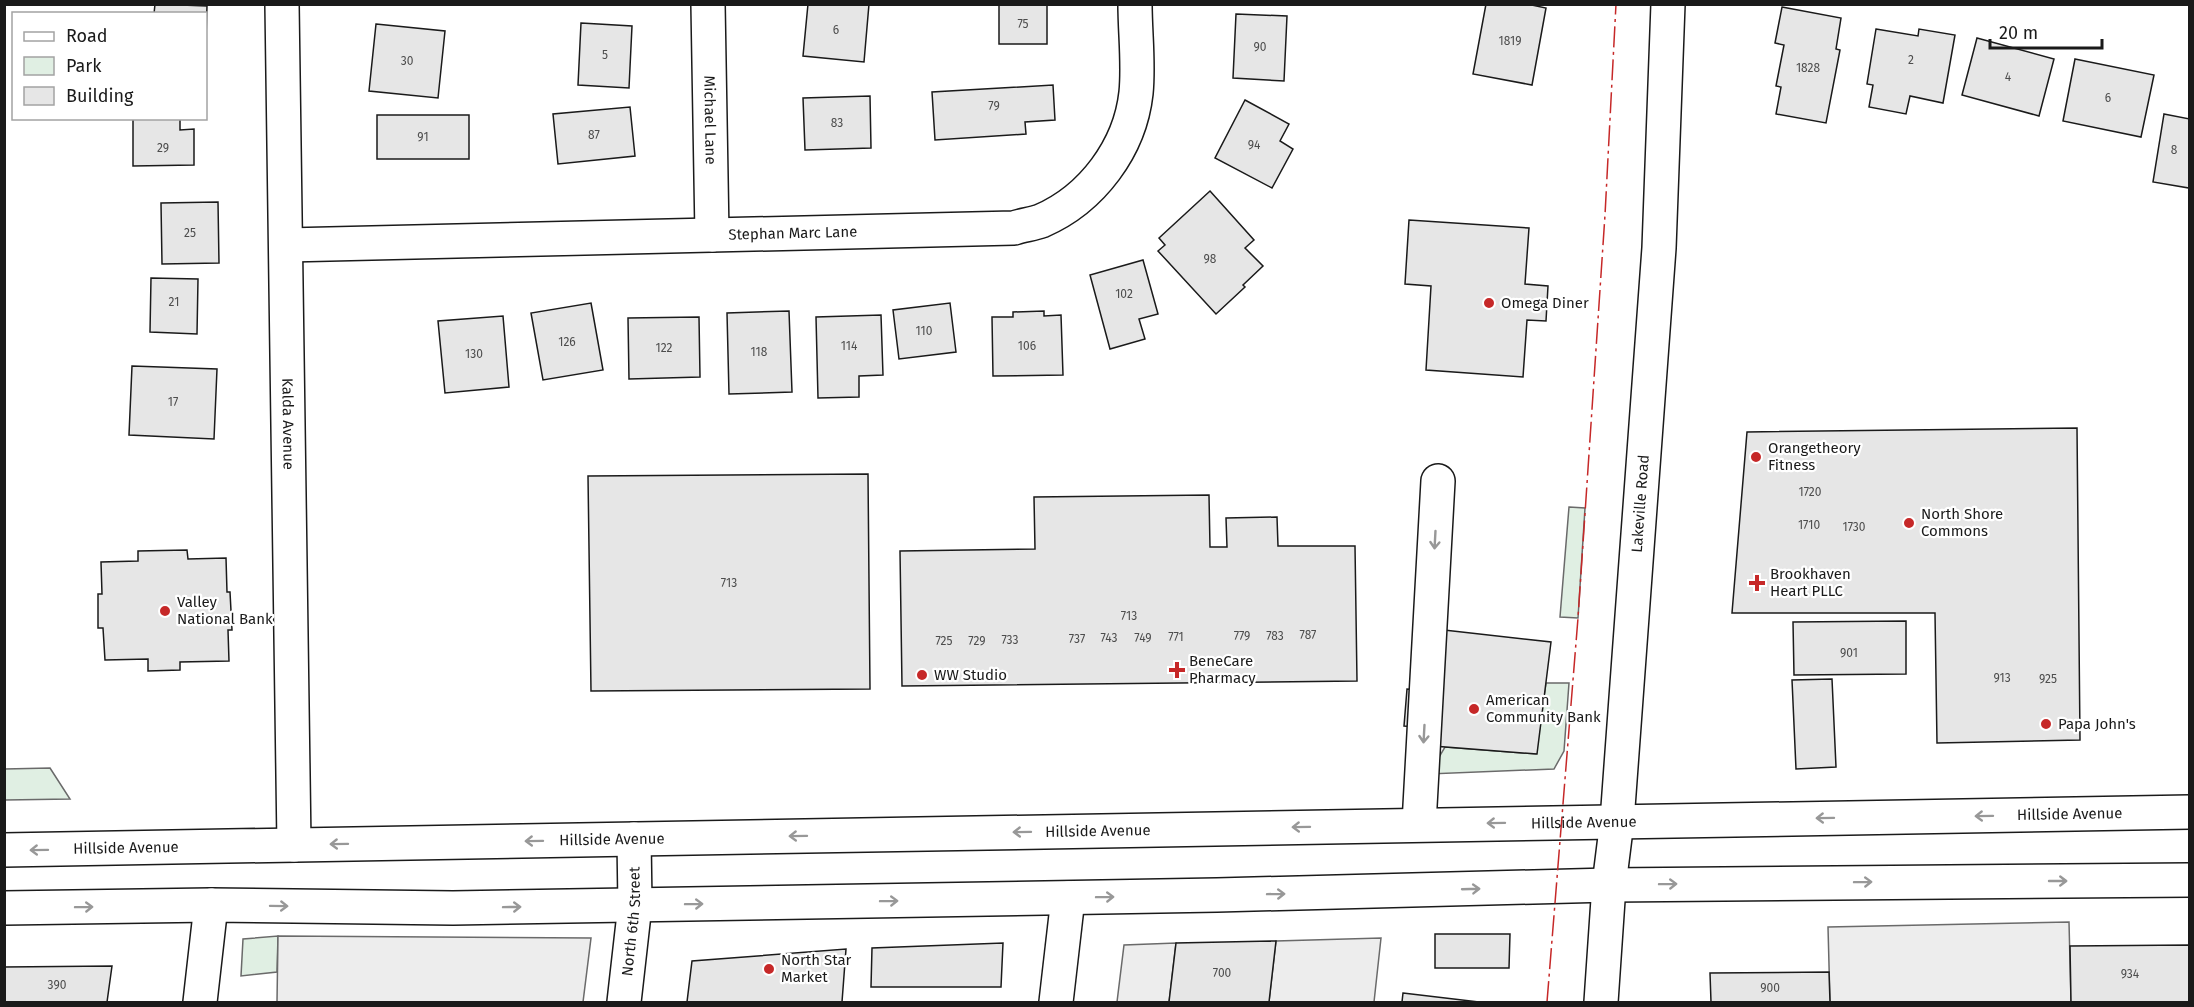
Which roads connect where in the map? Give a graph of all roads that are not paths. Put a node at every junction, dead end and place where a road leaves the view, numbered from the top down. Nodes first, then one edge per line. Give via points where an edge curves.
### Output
1 (282, 4) edge
2 (708, 4) edge
3 (1135, 4) edge
4 (1668, 4) edge
5 (712, 235) junction
6 (287, 244) junction
7 (1438, 481) dead end
8 (2190, 812) edge
9 (1617, 821) junction
10 (1419, 824) junction
11 (634, 839) junction
12 (294, 845) junction
13 (4, 850) edge
14 (2190, 880) edge
15 (1609, 885) junction
16 (1068, 898) junction
17 (211, 905) junction
18 (635, 905) junction
19 (4, 908) edge
20 (200, 1002) edge
21 (624, 1002) edge
22 (1056, 1002) edge
23 (1601, 1002) edge

1 - 6 main road, Kalda Avenue
2 - 5 main road, Michael Lane
3 - 5 main road, Stephan Marc Lane via 1136,93 1127,133 1114,158 1084,195 1041,221 1014,228
4 - 9 main road, Lakeville Road via 1659,248
5 - 6 main road, Stephan Marc Lane
6 - 12 main road, Kalda Avenue
7 -> 10 main road
8 -> 9 main road, Hillside Avenue
9 -> 10 main road, Hillside Avenue
9 - 15 main road, Lakeville Road
10 -> 11 main road, Hillside Avenue
11 -> 12 main road, Hillside Avenue
11 - 18 main road, North 6th Street
12 -> 13 main road, Hillside Avenue
15 -> 14 main road
16 -> 15 main road
15 - 23 main road, Lakeville Road
18 -> 16 main road
16 - 22 main road
17 -> 18 main road
19 -> 17 main road
17 - 20 main road
18 - 21 main road, North 6th Street

